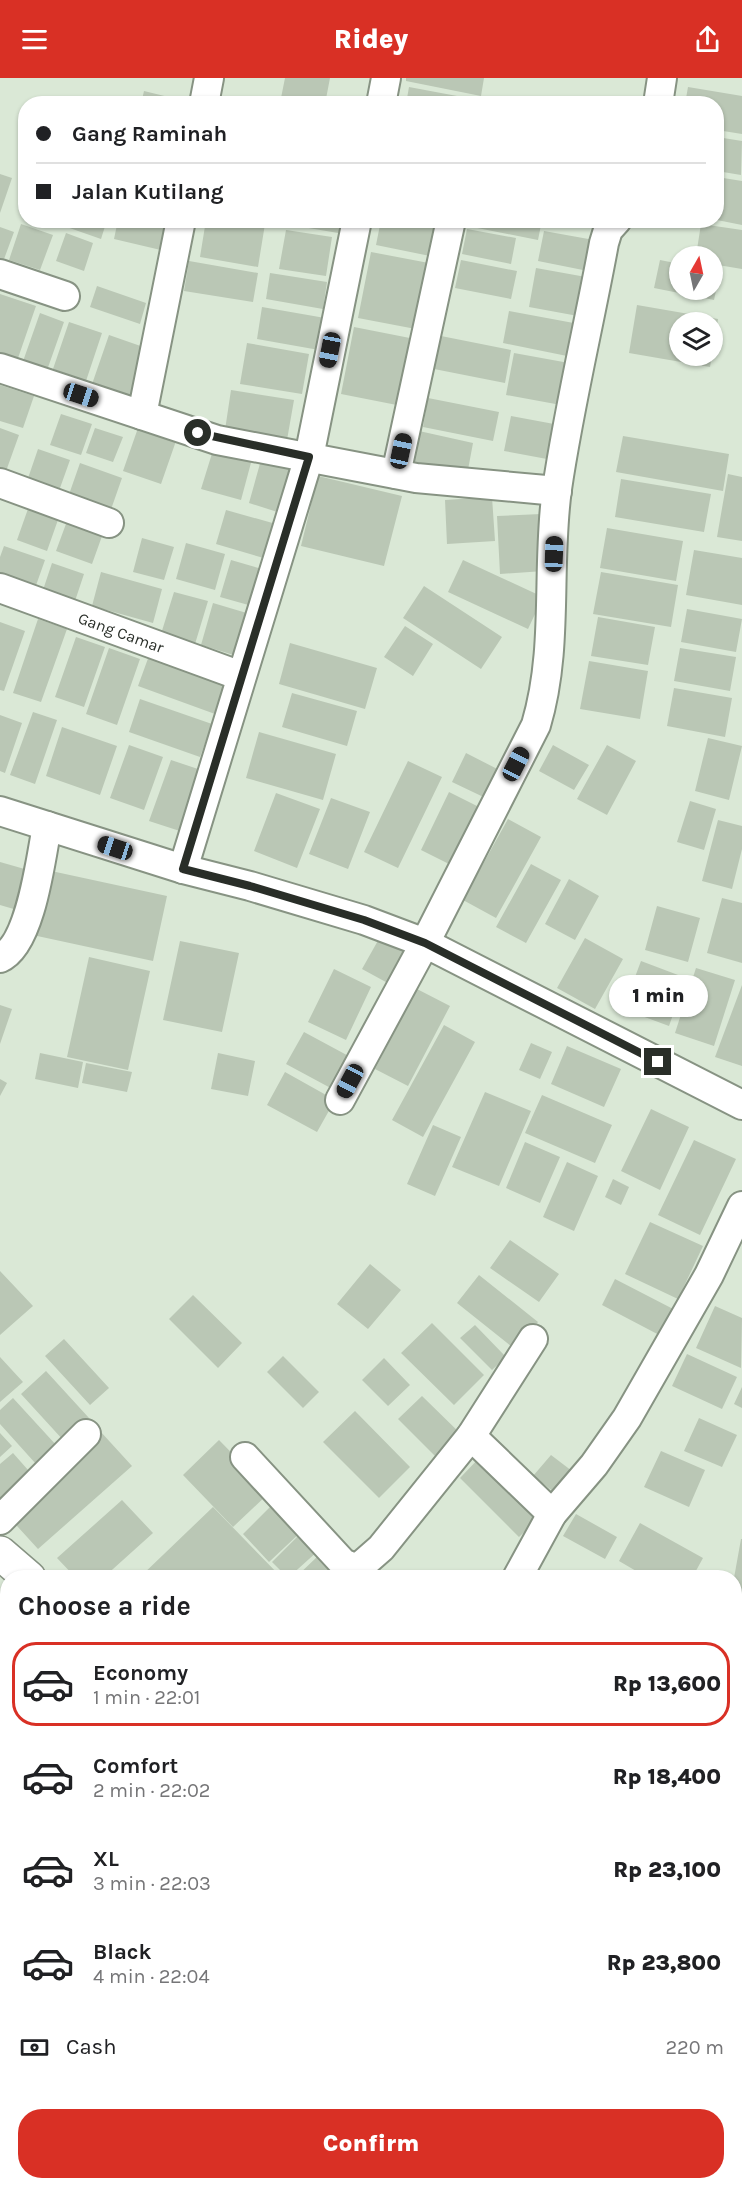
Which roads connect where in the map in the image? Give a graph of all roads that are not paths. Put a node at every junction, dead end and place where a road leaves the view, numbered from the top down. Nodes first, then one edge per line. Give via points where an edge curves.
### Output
1 (209, 78) edge
2 (386, 78) edge
3 (662, 78) edge
4 (206, 96) edge
5 (383, 96) edge
6 (659, 96) edge
7 (179, 228) edge
8 (355, 228) edge
9 (449, 228) edge
10 (610, 228) edge
11 (0, 274) edge
12 (65, 296) dead end
13 (0, 368) edge
14 (142, 415) junction
15 (309, 457) junction
16 (396, 474) junction
17 (0, 483) edge
18 (557, 491) junction
19 (109, 523) dead end
20 (0, 588) edge
21 (241, 676) junction
22 (0, 811) edge
23 (47, 826) junction
24 (183, 869) junction
25 (425, 943) junction
26 (0, 958) edge
27 (340, 1100) dead end
28 (742, 1105) edge
29 (742, 1206) edge
30 (533, 1339) dead end
31 (87, 1434) dead end
32 (471, 1436) junction
33 (245, 1457) dead end
34 (552, 1514) junction
35 (0, 1520) edge
36 (0, 1553) edge
37 (20, 1570) edge
38 (521, 1570) edge

1 - 4 street
2 - 5 street
3 - 6 street
7 - 14 street
8 - 15 street
9 - 16 street
10 - 18 street
11 - 12 street
13 - 14 street
14 - 15 street via 217,440
15 - 16 street
15 - 21 street
16 - 18 street
17 - 19 street
18 - 25 street via 545,695 536,725
20 - 21 street, Gang Camar
21 - 24 street
22 - 23 street
23 - 24 street
23 - 26 street via 29,914 18,939
24 - 25 street via 364,920
25 - 27 street
25 - 28 street
29 - 34 street via 709,1275 627,1418
30 - 32 street
31 - 35 street
32 - 33 street via 381,1548 357,1569 343,1563
32 - 34 street
34 - 38 street
36 - 37 main road

